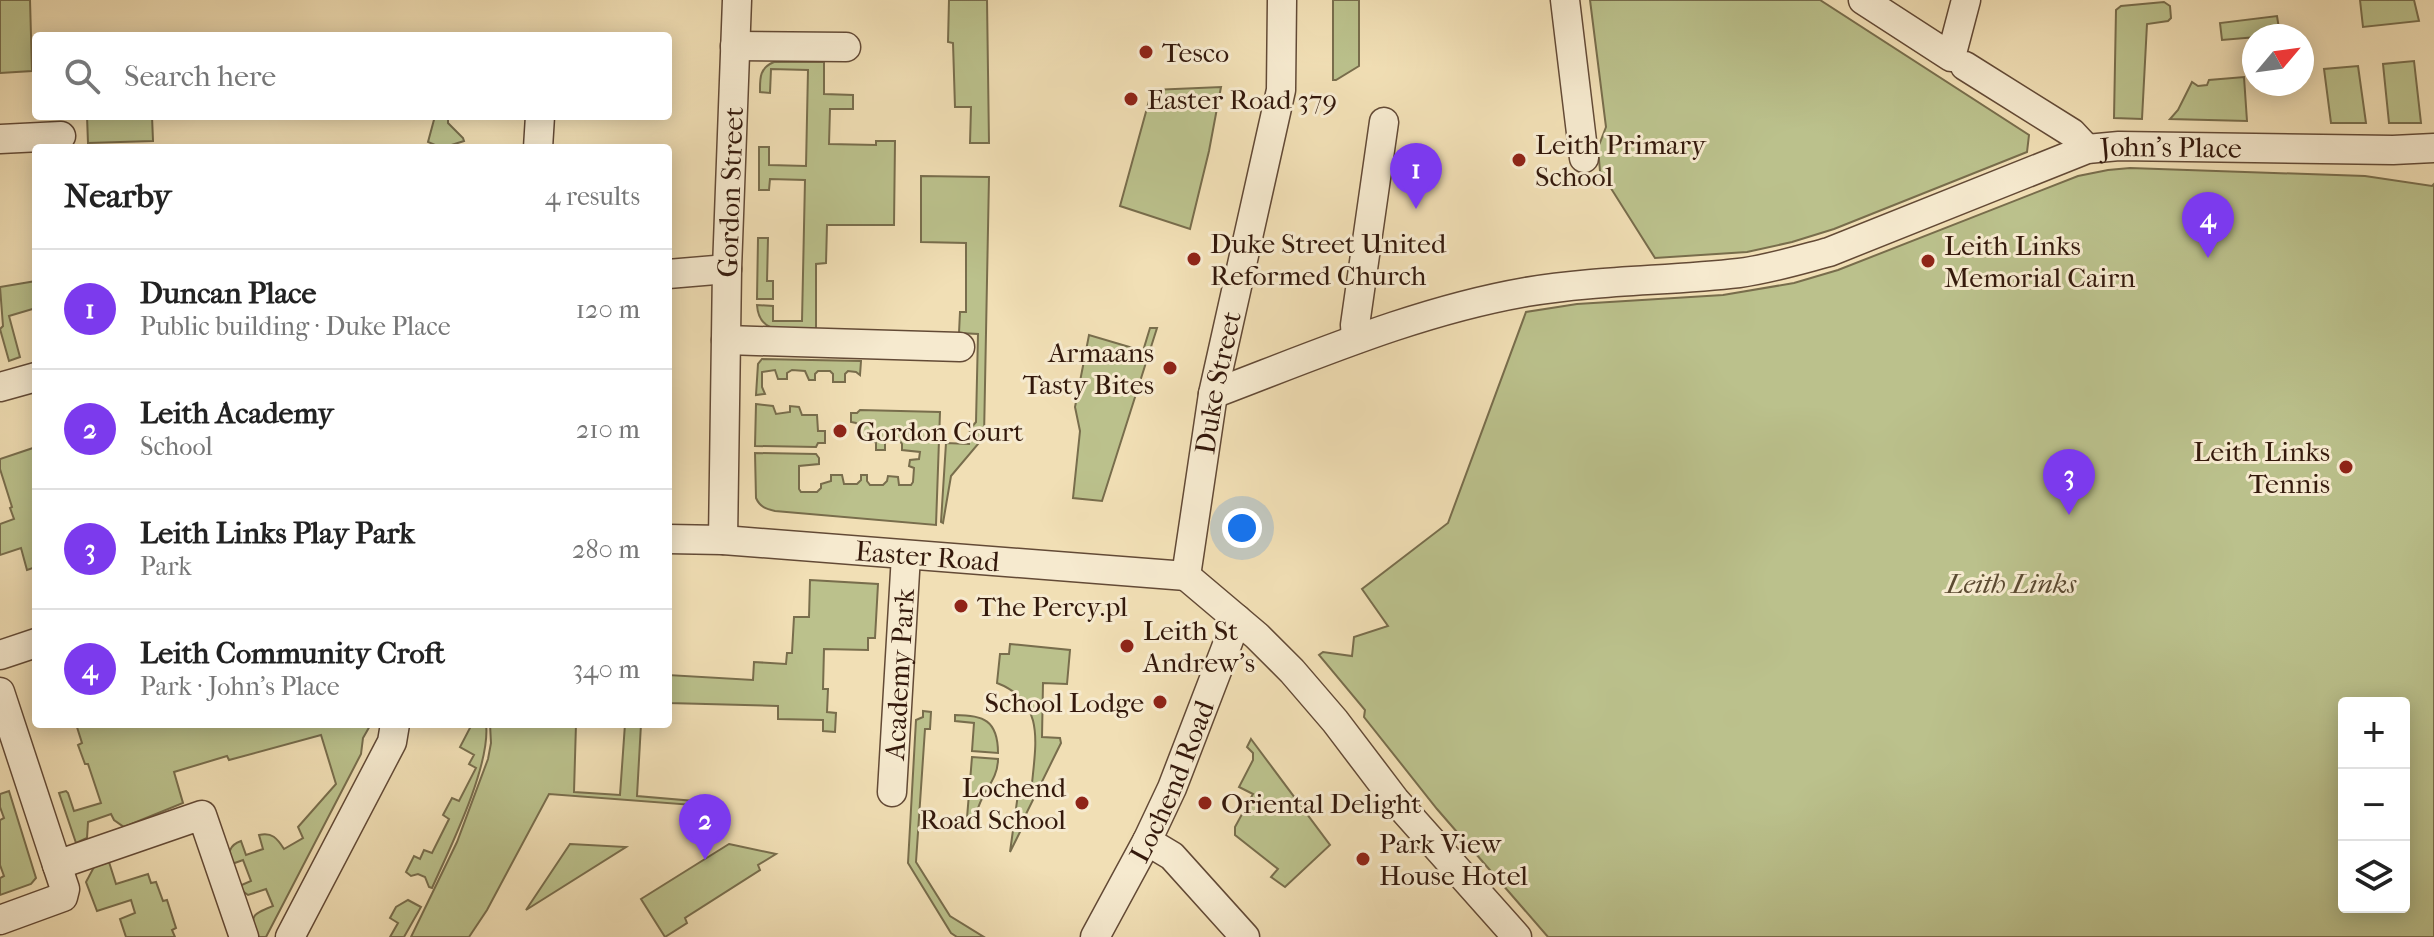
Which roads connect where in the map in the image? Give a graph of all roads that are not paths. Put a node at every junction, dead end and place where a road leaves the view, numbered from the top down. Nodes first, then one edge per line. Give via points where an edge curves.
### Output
1 (737, 0) edge
2 (1282, 0) edge
3 (1565, 0) edge
4 (1863, 0) edge
5 (1966, 0) edge
6 (735, 46) junction
7 (846, 47) dead end
8 (1965, 66) dead end
9 (540, 120) edge
10 (1384, 122) dead end
11 (61, 133) edge
12 (0, 139) edge
13 (538, 144) edge
14 (2434, 148) edge
15 (2087, 149) junction
16 (2402, 149) junction
17 (2434, 155) edge
18 (1584, 158) dead end
19 (727, 269) junction
20 (672, 274) edge
21 (1356, 339) junction
22 (726, 340) junction
23 (960, 347) dead end
24 (32, 378) edge
25 (0, 387) edge
26 (1213, 394) junction
27 (672, 539) edge
28 (723, 540) junction
29 (906, 555) junction
30 (1186, 576) junction
31 (1237, 619) junction
32 (32, 644) edge
33 (0, 655) edge
34 (0, 692) edge
35 (394, 728) edge
36 (892, 792) dead end
37 (1147, 841) junction
38 (57, 865) junction
39 (0, 920) edge
40 (244, 937) edge
41 (290, 937) edge
42 (1095, 937) edge
43 (1245, 937) edge
44 (1517, 937) edge

1 - 6 street, Gordon Street
2 - 26 street, Duke Street via 1281,90
3 - 18 street
4 - 5 street via 1951,57
6 - 7 street
6 - 19 street, Gordon Street
8 - 15 street, John's Place via 2072,133
9 - 13 street
10 - 21 street
11 - 12 street
14 - 16 street, John's Place
15 - 16 street, John's Place
15 - 21 street via 1829,252 1785,264 1740,273 1530,291 1449,308
16 - 17 street, John's Place
19 - 20 street
19 - 22 street, Gordon Street
21 - 26 street
22 - 23 street
22 - 28 street, Gordon Street
24 - 25 street
26 - 30 street, Duke Street
27 - 28 street, Easter Road
28 - 29 street, Easter Road
29 - 30 street, Easter Road
29 - 36 street, Academy Park
30 - 31 street
31 - 37 street, Lochend Road
31 - 44 street via 1292,671 1409,817
32 - 33 street
34 - 38 street
35 - 41 street via 392,742
37 - 42 street, Lochend Road
37 - 43 street via 1172,856
38 - 39 street via 63,897
38 - 40 street via 202,815

